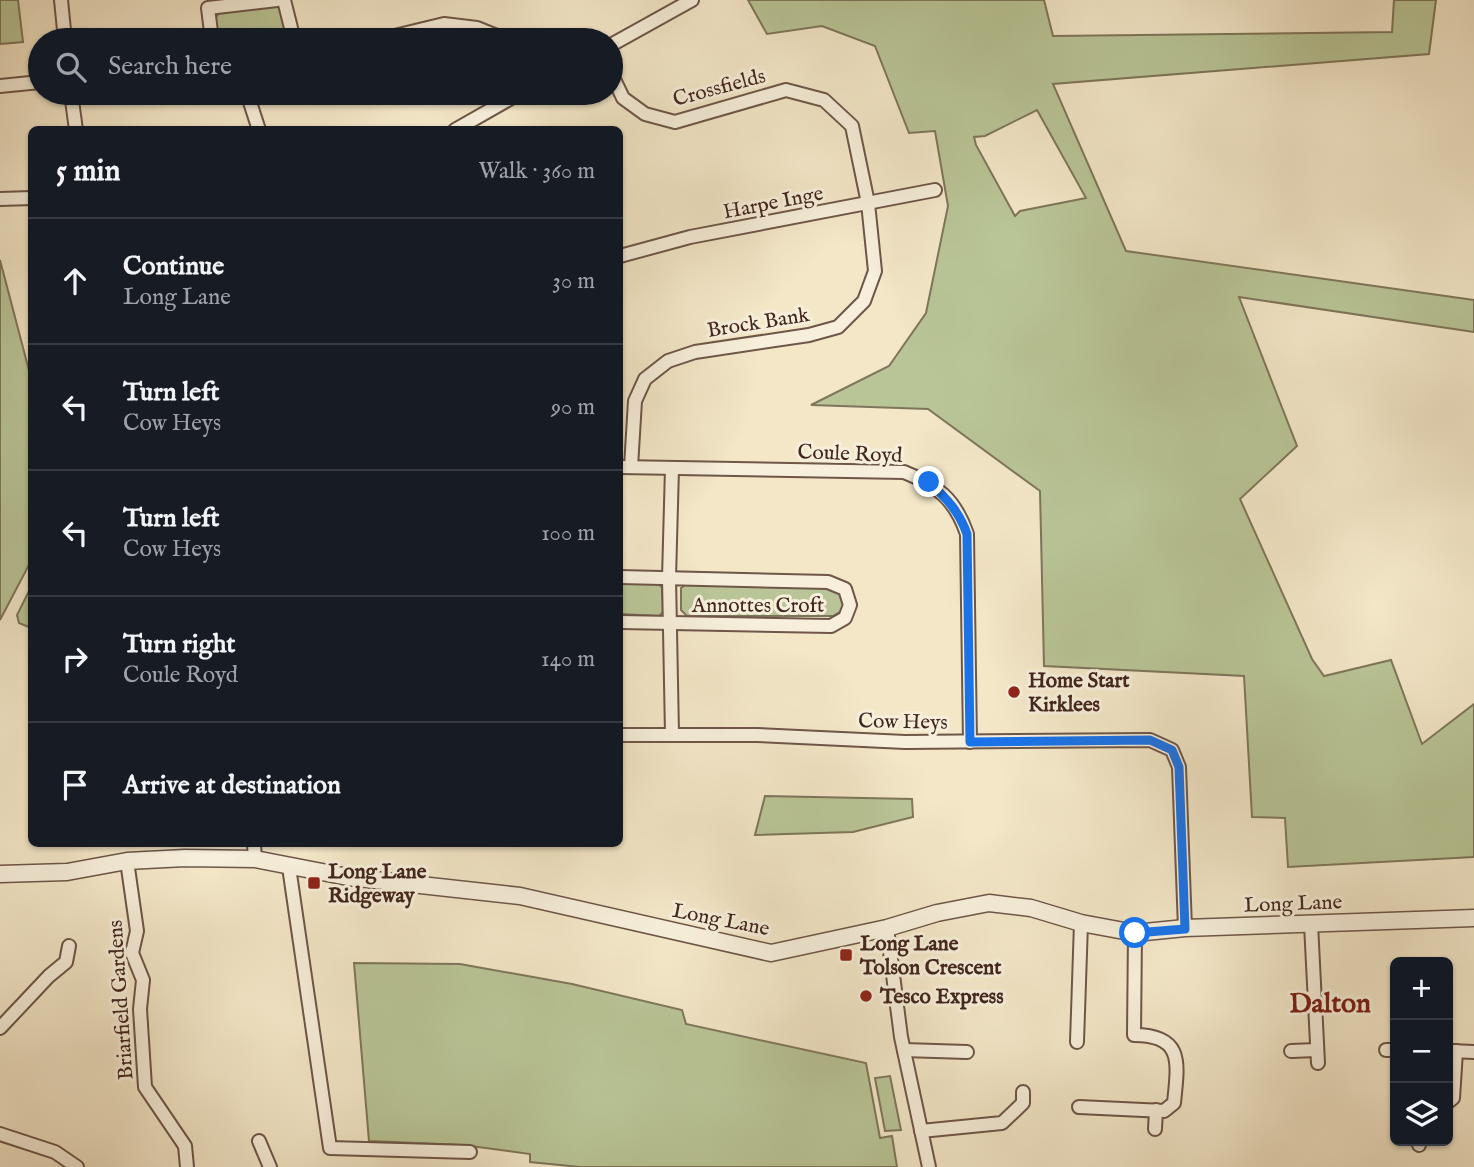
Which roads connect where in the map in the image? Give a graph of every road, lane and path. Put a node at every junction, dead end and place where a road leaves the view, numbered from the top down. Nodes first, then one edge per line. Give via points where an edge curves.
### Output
1 (61, 0) edge
2 (277, 0) edge
3 (284, 0) edge
4 (692, 0) edge
5 (64, 28) edge
6 (210, 28) edge
7 (291, 28) edge
8 (427, 28) edge
9 (477, 28) edge
10 (623, 38) edge
11 (28, 83) edge
12 (0, 86) edge
13 (623, 96) edge
14 (73, 105) edge
15 (251, 105) edge
16 (499, 105) edge
17 (75, 126) edge
18 (258, 126) edge
19 (463, 126) edge
20 (935, 190) dead end
21 (28, 198) edge
22 (0, 199) edge
23 (868, 203) junction
24 (623, 255) edge
25 (625, 467) edge
26 (672, 468) junction
27 (623, 577) edge
28 (669, 578) junction
29 (623, 622) edge
30 (671, 625) junction
31 (672, 734) junction
32 (623, 735) edge
33 (970, 742) junction
34 (184, 851) edge
35 (254, 851) edge
36 (127, 861) junction
37 (289, 867) junction
38 (0, 874) edge
39 (1474, 918) edge
40 (1081, 923) junction
41 (1311, 923) junction
42 (887, 928) junction
43 (1185, 929) junction
44 (1135, 933) junction
45 (69, 946) dead end
46 (0, 1028) edge
47 (1077, 1042) dead end
48 (904, 1050) junction
49 (1291, 1051) dead end
50 (1453, 1051) edge
51 (967, 1052) dead end
52 (1474, 1052) edge
53 (1023, 1092) dead end
54 (1079, 1107) dead end
55 (1156, 1110) junction
56 (1155, 1129) dead end
57 (921, 1131) junction
58 (0, 1134) edge
59 (259, 1141) dead end
60 (470, 1152) dead end
61 (77, 1167) edge
62 (187, 1167) edge
63 (270, 1167) edge
64 (929, 1167) edge

1 - 5 street
2 - 6 street via 208,8
3 - 7 street
4 - 10 street
8 - 9 street via 444,24
11 - 12 street
13 - 23 street, Crossfields via 645,114 675,122 786,89 824,100 852,127
14 - 17 street
15 - 18 street
16 - 19 street
20 - 23 street, Harpe Inge
21 - 22 street
23 - 24 street, Harpe Inge via 690,237
23 - 25 street, Brock Bank via 875,271 864,301 838,327 695,352 668,361 645,379 635,401
25 - 26 street, Coule Royd
26 - 28 street
26 - 33 street, Coule Royd via 904,472 929,482 961,516 967,534
27 - 28 street
28 - 30 street
28 - 30 street, Annottes Croft via 828,582 845,589 850,605 845,618 831,626
29 - 30 street
30 - 31 street
31 - 32 street, Cow Heys
31 - 33 street, Cow Heys
33 - 43 street, Cow Heys via 1150,740 1172,750 1179,767
34 - 35 street, Long Lane
34 - 36 street, Long Lane
35 - 37 street, Long Lane
36 - 38 street, Long Lane via 67,872
36 - 62 street, Briarfield Gardens via 137,931 132,953 142,980 145,1087 185,1146
37 - 42 street, Long Lane via 520,896 771,953
37 - 60 street via 330,1148
39 - 41 street, Long Lane
40 - 42 street, Long Lane via 1031,908 989,903
40 - 44 street, Long Lane
40 - 47 street
41 - 43 street, Long Lane
41 - 49 street via 1318,1056
42 - 48 street
43 - 44 street, Long Lane
44 - 55 street via 1134,1035 1155,1035 1169,1043 1176,1059 1174,1103 1164,1111
45 - 46 street via 66,962
48 - 51 street via 934,1044
48 - 57 street
50 - 52 street
53 - 57 street via 1023,1103 1002,1123
54 - 55 street
55 - 56 street
57 - 64 street
58 - 61 street via 55,1152
59 - 63 street

